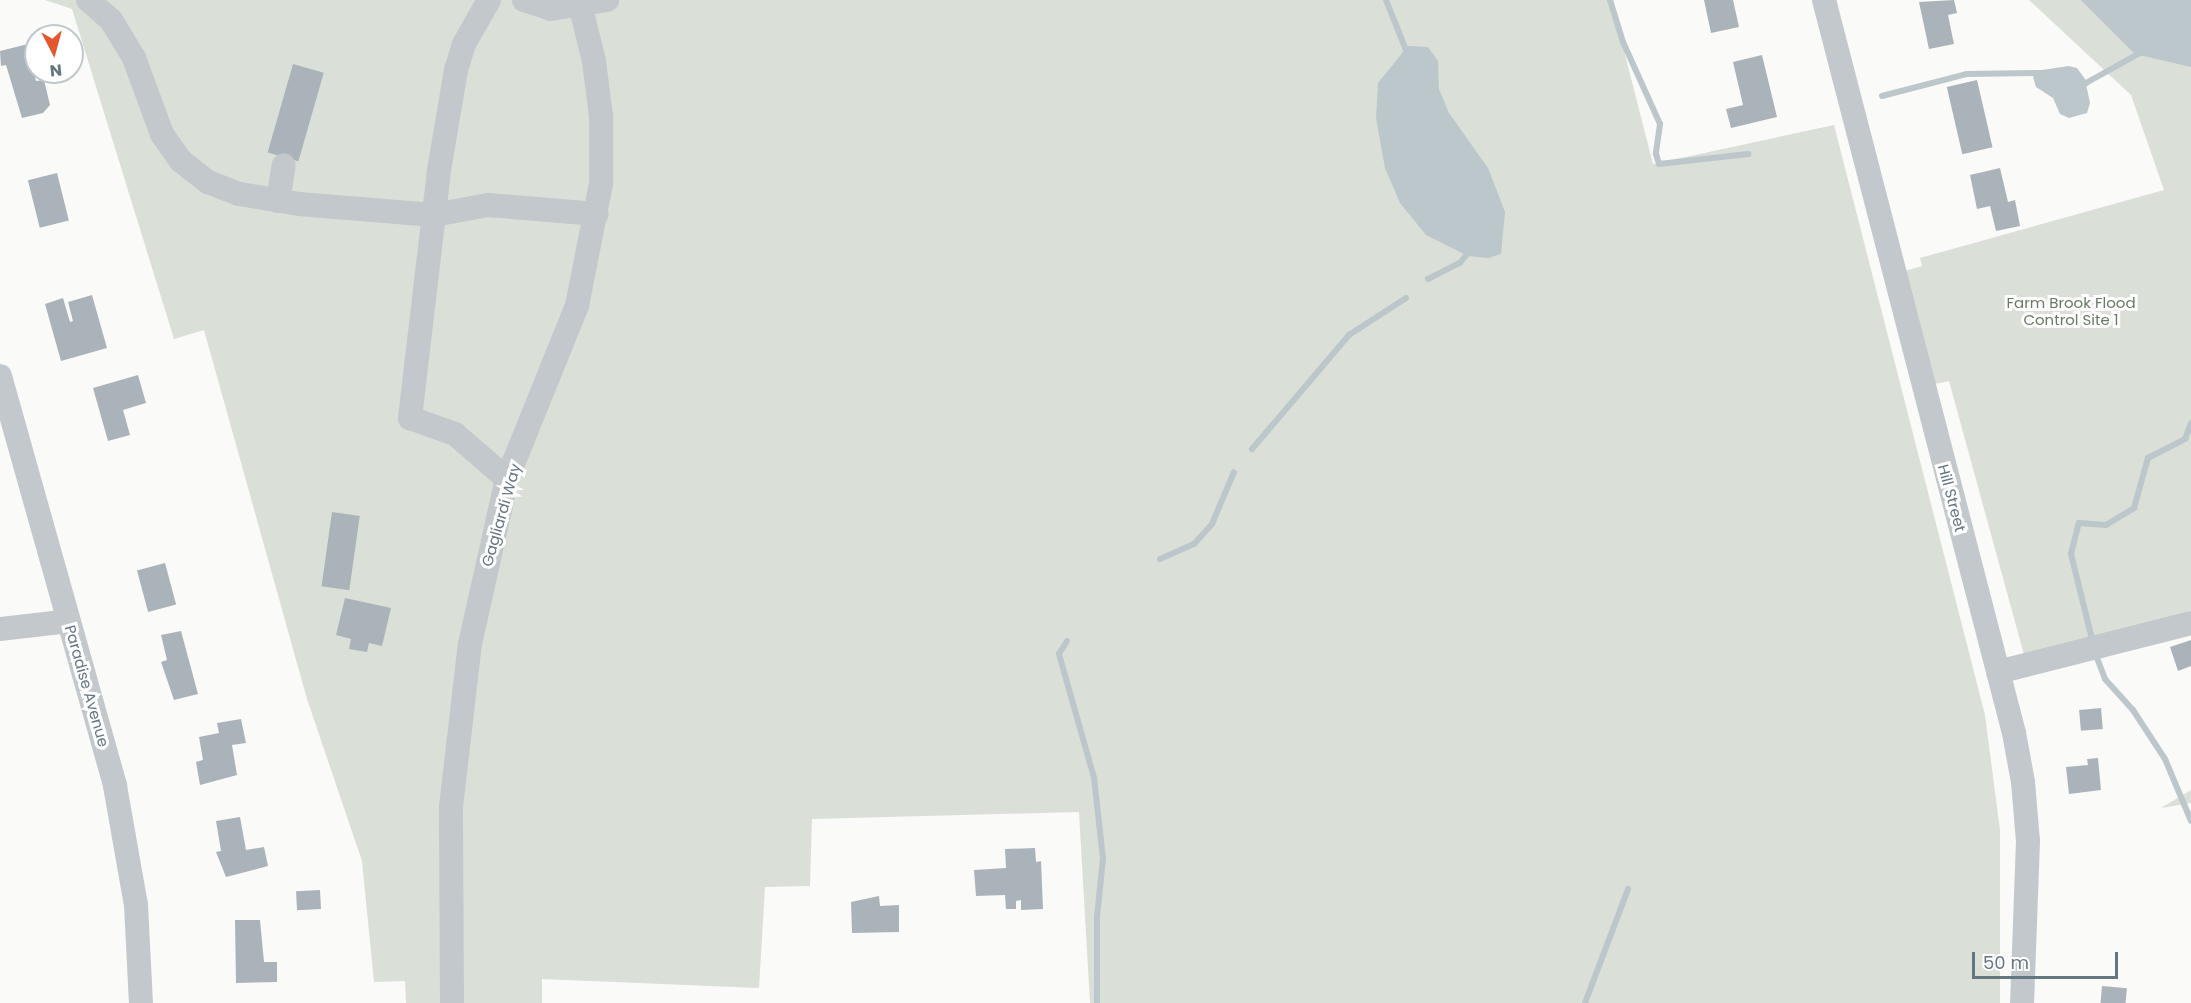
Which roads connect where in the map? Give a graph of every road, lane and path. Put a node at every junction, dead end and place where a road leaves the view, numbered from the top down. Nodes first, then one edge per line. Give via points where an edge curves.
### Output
1 (88, 0) edge
2 (489, 0) edge
3 (524, 0) edge
4 (607, 0) edge
5 (1824, 0) edge
6 (580, 2) edge
7 (284, 165) dead end
8 (278, 201) junction
9 (597, 214) junction
10 (434, 215) junction
11 (0, 376) edge
12 (507, 479) junction
13 (69, 621) junction
14 (2191, 623) edge
15 (0, 629) edge
16 (1998, 672) junction
17 (141, 1003) edge
18 (452, 1003) edge
19 (2022, 1003) edge

1 - 8 street via 111,20 134,58 162,134 181,161 208,182 240,194
2 - 10 street via 459,57
3 - 6 street via 551,9
4 - 6 street
5 - 16 street, Hill Street
6 - 9 street, Gagliardi Way via 601,116 603,156
7 - 8 street
8 - 10 street
9 - 10 street via 488,206
9 - 12 street, Gagliardi Way via 577,306
10 - 12 street via 410,418 455,434
11 - 13 street, Paradise Avenue
12 - 18 street, Gagliardi Way via 470,644 455,749 450,807
13 - 15 street
13 - 17 street, Paradise Avenue via 115,786 136,905
14 - 16 street
16 - 19 street, Hill Street via 2014,733 2026,813

